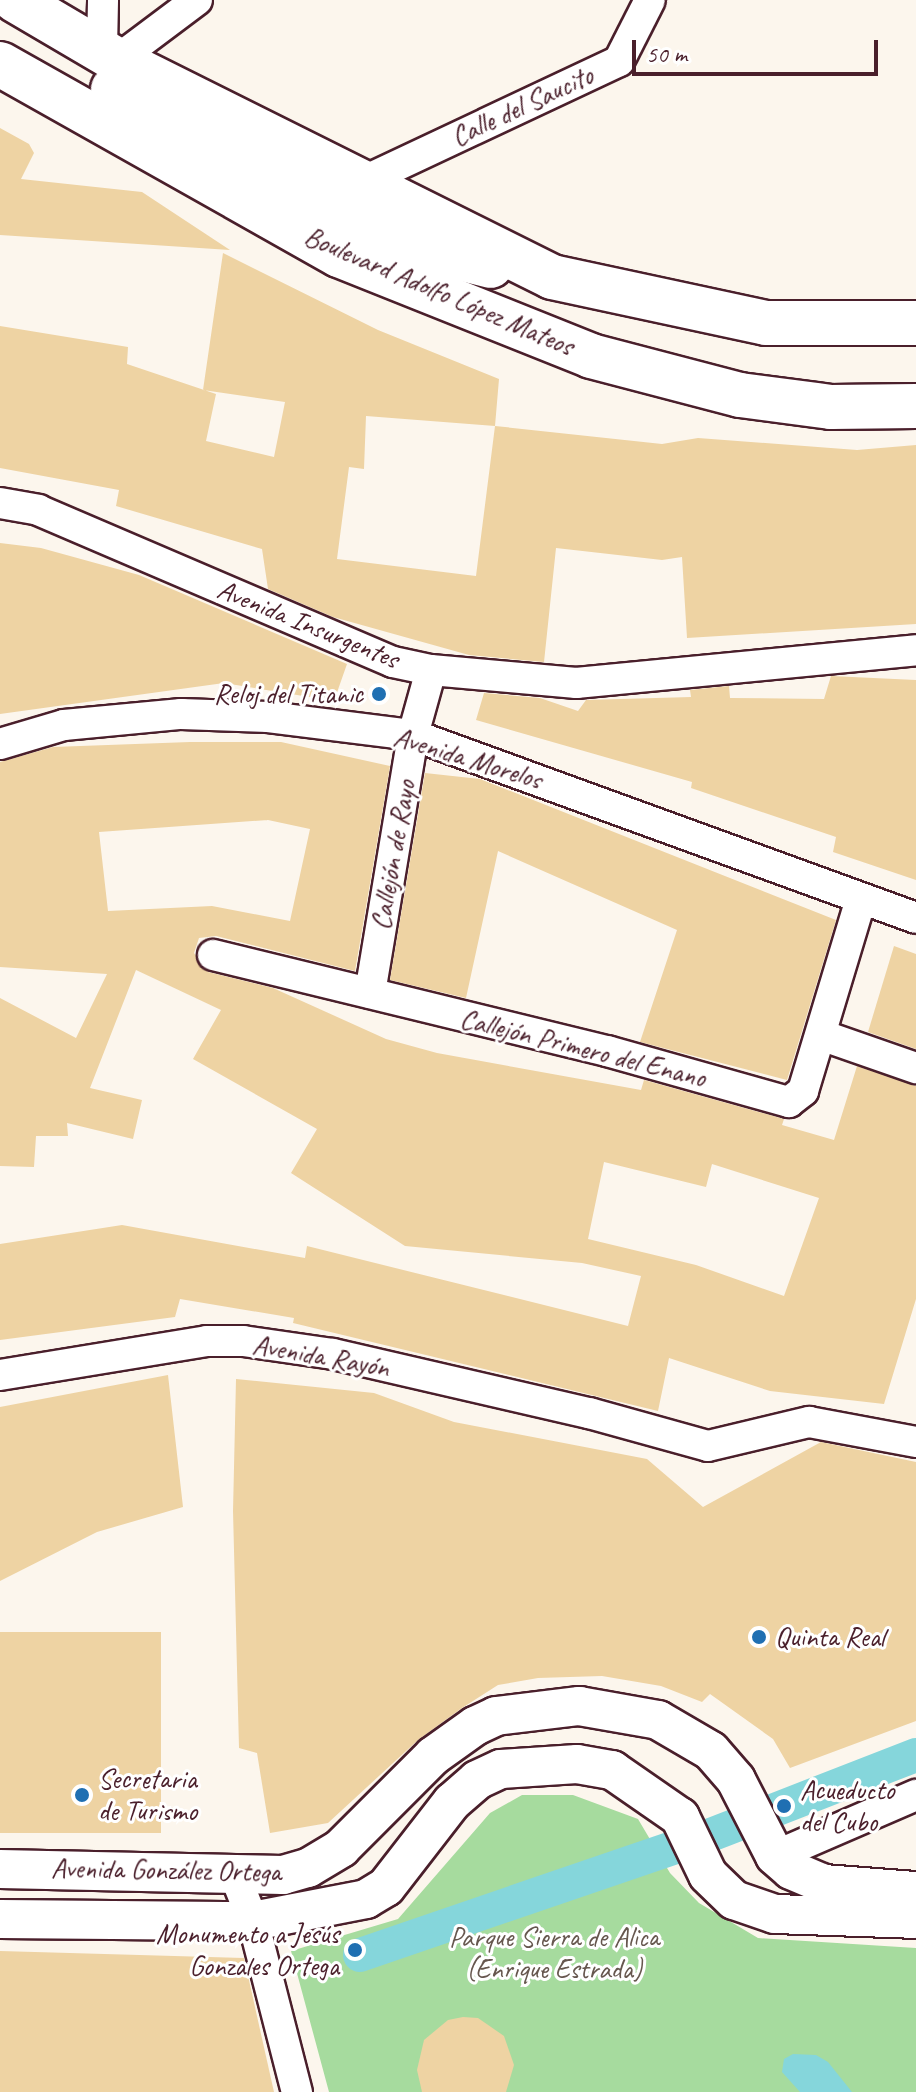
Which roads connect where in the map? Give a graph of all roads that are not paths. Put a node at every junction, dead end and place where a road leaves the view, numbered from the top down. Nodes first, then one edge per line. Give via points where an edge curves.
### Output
1 (15, 0) edge
2 (103, 0) edge
3 (197, 0) edge
4 (650, 0) edge
5 (0, 24) edge
6 (110, 54) junction
7 (0, 64) edge
8 (362, 182) junction
9 (552, 277) junction
10 (916, 323) edge
11 (916, 406) edge
12 (0, 503) edge
13 (916, 650) edge
14 (431, 670) junction
15 (413, 735) junction
16 (0, 744) edge
17 (861, 899) junction
18 (916, 918) edge
19 (213, 955) dead end
20 (370, 993) junction
21 (821, 1035) junction
22 (916, 1068) edge
23 (0, 1375) edge
24 (916, 1442) edge
25 (916, 1795) edge
26 (775, 1856) junction
27 (0, 1869) edge
28 (234, 1873) junction
29 (916, 1891) edge
30 (0, 1919) edge
31 (916, 1919) edge
32 (253, 1921) junction
33 (297, 2092) edge

1 - 6 main road, Boulevard Adolfo López Mateos
2 - 6 street
3 - 6 street
4 - 8 street, Calle del Saucito via 619,61
5 - 9 main road via 338,213 415,247
6 - 8 main road, Boulevard Adolfo López Mateos
7 - 11 main road, Boulevard Adolfo López Mateos via 339,255 591,356 740,395 831,407
8 - 9 main road, Boulevard Adolfo López Mateos
9 - 10 main road, Boulevard Adolfo López Mateos via 766,323
12 - 14 street, Avenida Insurgentes via 38,510 393,662
13 - 14 street, Avenida Insurgentes via 576,683
14 - 15 street, Callejón de Rayo
15 - 16 street, Avenida Morelos via 268,717 181,714 64,725
15 - 17 street, Avenida Morelos
15 - 20 street, Callejón de Rayo
17 - 18 street, Avenida Morelos
17 - 21 street
19 - 20 street, Callejón Primero del Enano
20 - 21 street, Callejón Primero del Enano via 789,1102 803,1091
21 - 22 street
23 - 24 street, Avenida Rayón via 207,1341 243,1341 333,1354 708,1446 809,1422
25 - 26 street
26 - 28 street, Avenida González Ortega via 736,1780 690,1736 658,1720 557,1705 496,1716 475,1726 433,1756 341,1848 308,1868 283,1875
26 - 29 street via 791,1870 824,1884
27 - 28 street, Avenida González Ortega
28 - 32 street
30 - 32 street, Avenida González Ortega
31 - 32 street, Avenida González Ortega via 775,1914 734,1900 708,1875 680,1817 612,1770 577,1764 501,1769 477,1780 452,1802 386,1887 366,1899
32 - 33 street

